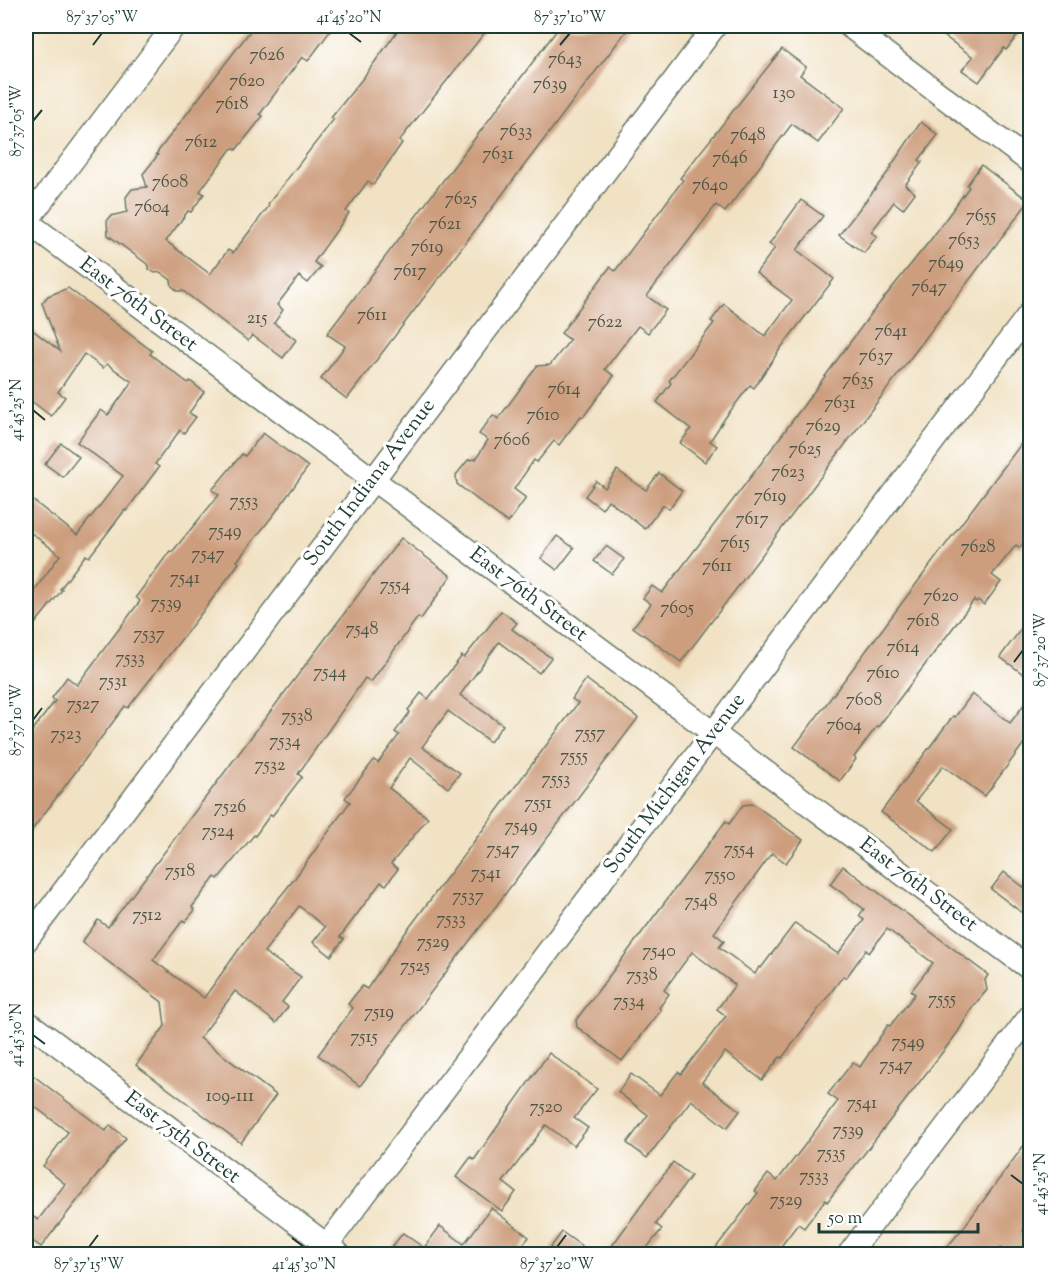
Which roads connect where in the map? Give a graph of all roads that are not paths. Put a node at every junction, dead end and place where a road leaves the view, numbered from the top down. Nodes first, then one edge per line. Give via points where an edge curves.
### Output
1 (174, 26) edge
2 (715, 26) edge
3 (849, 26) edge
4 (1030, 162) edge
5 (26, 221) edge
6 (1030, 314) edge
7 (373, 479) junction
8 (714, 733) junction
9 (26, 941) edge
10 (1030, 969) edge
11 (1030, 1016) edge
12 (26, 1021) edge
13 (329, 1251) edge
14 (849, 1254) edge

1 - 5 street
2 - 7 street, South Indiana Avenue
3 - 4 street
5 - 7 street, East 76th Street
6 - 8 street, South Michigan Avenue
7 - 8 street, East 76th Street
7 - 9 street, South Indiana Avenue
8 - 10 street, East 76th Street
8 - 13 street, South Michigan Avenue
11 - 14 street
12 - 13 street, East 75th Street

